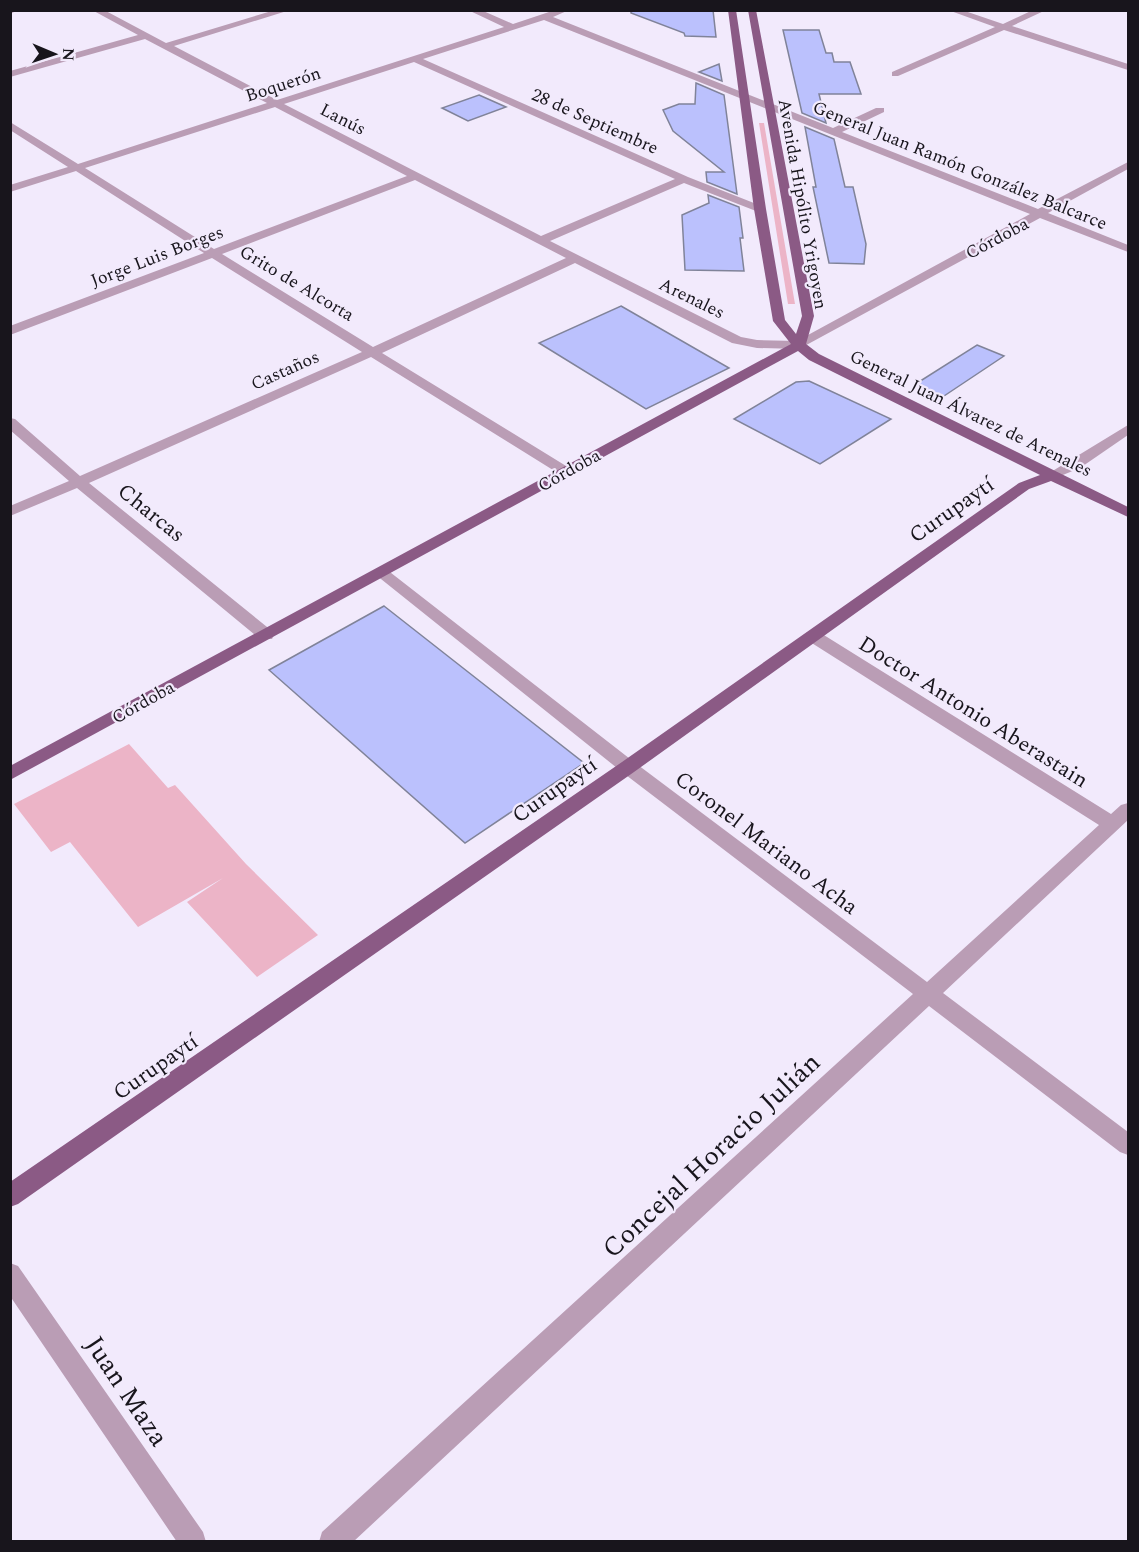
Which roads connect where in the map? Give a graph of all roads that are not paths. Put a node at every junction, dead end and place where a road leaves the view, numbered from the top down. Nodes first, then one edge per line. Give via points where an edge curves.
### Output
1 (96, 10) edge
2 (286, 10) edge
3 (472, 10) edge
4 (565, 10) edge
5 (732, 10) edge
6 (752, 10) edge
7 (952, 10) edge
8 (1042, 10) edge
9 (545, 17) junction
10 (513, 27) junction
11 (1003, 27) junction
12 (145, 36) junction
13 (165, 46) junction
14 (417, 60) junction
15 (1128, 67) edge
16 (10, 74) edge
17 (895, 74) dead end
18 (743, 95) junction
19 (277, 103) junction
20 (769, 107) junction
21 (880, 110) dead end
22 (10, 125) edge
23 (832, 132) junction
24 (1128, 165) edge
25 (79, 168) junction
26 (417, 176) junction
27 (684, 179) junction
28 (10, 189) edge
29 (760, 209) junction
30 (1040, 214) junction
31 (540, 241) junction
32 (1128, 249) edge
33 (213, 254) junction
34 (574, 259) junction
35 (10, 331) edge
36 (799, 345) junction
37 (375, 351) junction
38 (10, 422) edge
39 (1128, 429) edge
40 (566, 472) junction
41 (1053, 475) junction
42 (79, 482) junction
43 (10, 512) edge
44 (1128, 513) edge
45 (381, 572) junction
46 (266, 635) junction
47 (813, 636) junction
48 (628, 767) junction
49 (10, 774) edge
50 (1120, 817) edge
51 (928, 994) junction
52 (1128, 1145) edge
53 (10, 1196) edge
54 (10, 1274) edge
55 (193, 1542) edge
56 (332, 1542) edge

1 - 12 street, Lanús
2 - 13 street
3 - 10 street
4 - 9 street, Boquerón
5 - 18 main road, Avenida Hipólito Yrigoyen
6 - 20 main road, Avenida Hipólito Yrigoyen
7 - 11 street
8 - 11 street
9 - 10 street, Boquerón
9 - 18 street, General Juan Ramón González Balcarce
10 - 14 street, Boquerón
11 - 15 street
11 - 17 street
12 - 13 street, Lanús
12 - 16 street
13 - 19 street, Lanús
14 - 19 street, Boquerón
14 - 27 street, 28 de Septiembre
18 - 20 street, General Juan Ramón González Balcarce
18 - 29 main road, Avenida Hipólito Yrigoyen
19 - 25 street, Boquerón
19 - 26 street, Lanús
20 - 23 street, General Juan Ramón González Balcarce
20 - 36 main road, Avenida Hipólito Yrigoyen via 808,316
21 - 23 street
22 - 25 street, Grito de Alcorta
23 - 30 street, General Juan Ramón González Balcarce
24 - 30 street, Córdoba
25 - 28 street, Boquerón
25 - 33 street, Grito de Alcorta
26 - 31 street, Lanús
26 - 33 street, Jorge Luis Borges
27 - 29 street, 28 de Septiembre
27 - 31 street
29 - 36 main road, Avenida Hipólito Yrigoyen via 779,321
30 - 32 street, General Juan Ramón González Balcarce
30 - 36 street, Córdoba
31 - 34 street, Lanús
33 - 35 street, Jorge Luis Borges
33 - 37 street, Grito de Alcorta
34 - 36 street, Arenales via 737,340
34 - 37 street, Castaños
36 - 40 main road, Córdoba
36 - 41 main road, General Juan Álvarez de Arenales via 814,357
37 - 40 street, Grito de Alcorta
37 - 42 street, Castaños
38 - 42 street, Charcas
39 - 41 street, Curupaytí
40 - 45 main road, Córdoba
41 - 44 main road, General Juan Álvarez de Arenales
41 - 47 main road, Curupaytí via 1024,486
42 - 43 street, Castaños
42 - 46 street, Charcas
45 - 46 main road, Córdoba
45 - 48 street, Coronel Mariano Acha
46 - 49 main road, Córdoba
47 - 48 main road, Curupaytí
47 - 50 street, Doctor Antonio Aberastain
48 - 51 street, Coronel Mariano Acha
48 - 53 main road, Curupaytí
50 - 51 street, Concejal Horacio Julián
51 - 52 street, Coronel Mariano Acha
51 - 56 street, Concejal Horacio Julián
54 - 55 street, Juan Maza

